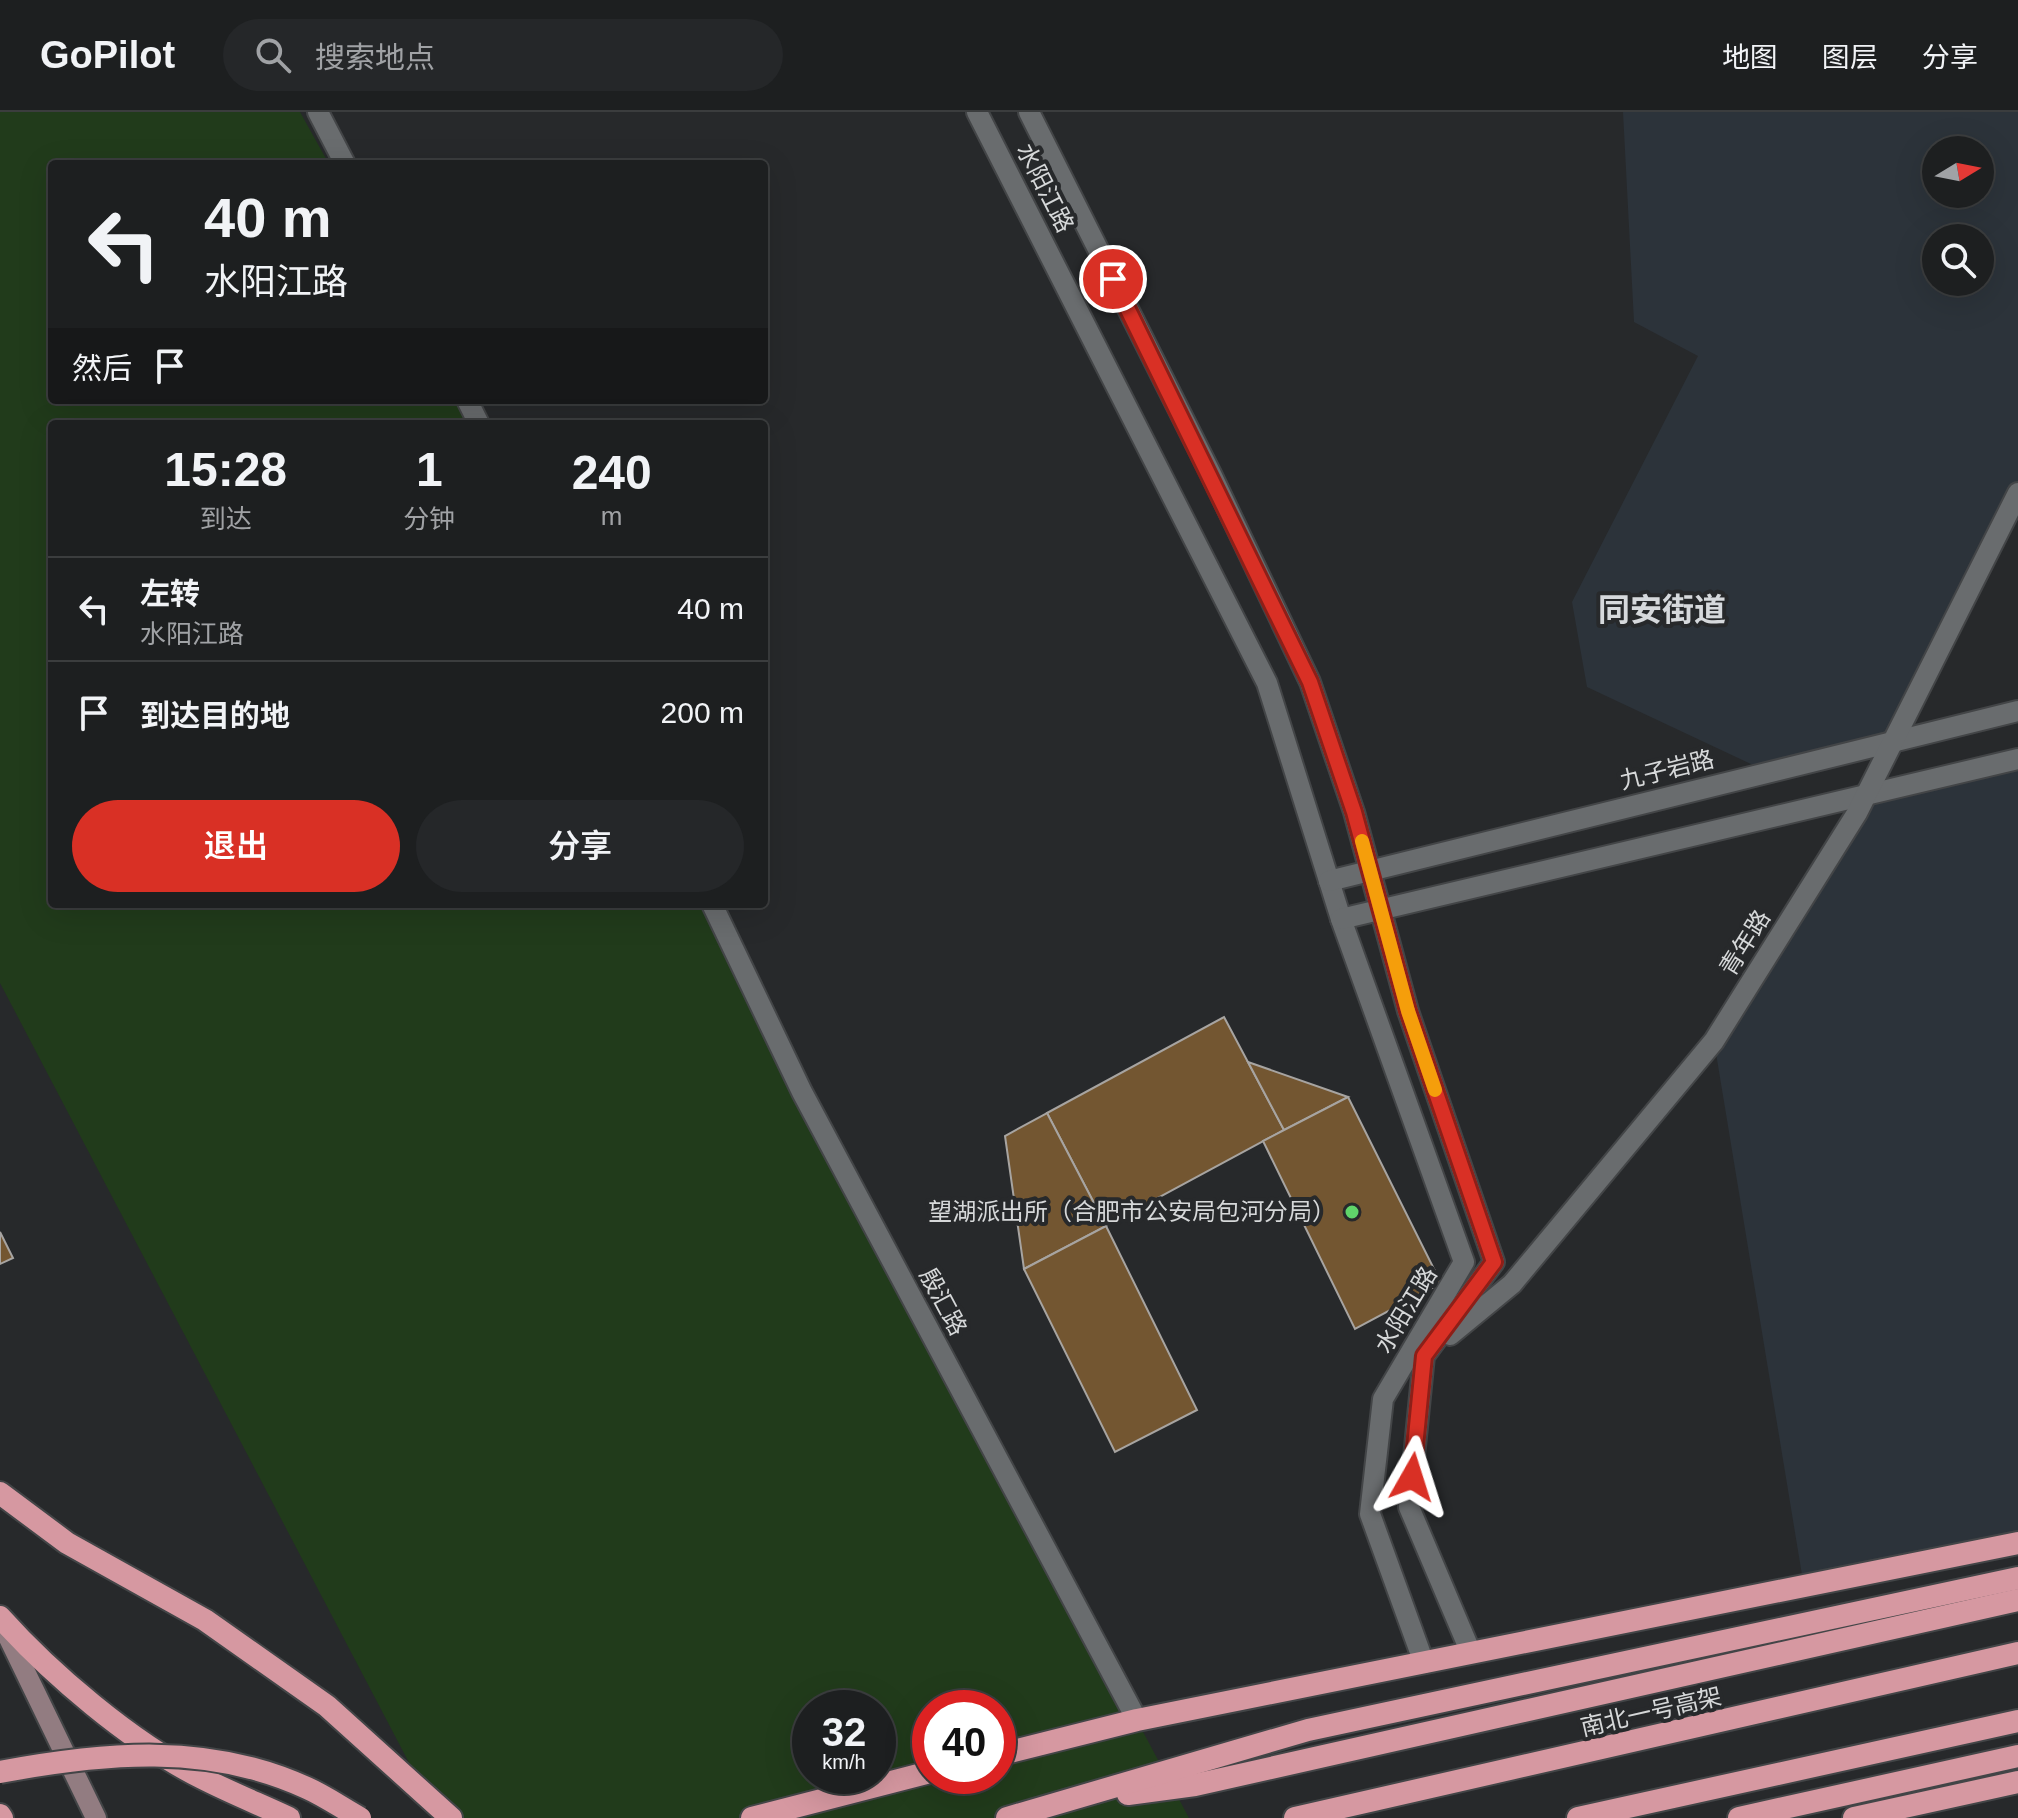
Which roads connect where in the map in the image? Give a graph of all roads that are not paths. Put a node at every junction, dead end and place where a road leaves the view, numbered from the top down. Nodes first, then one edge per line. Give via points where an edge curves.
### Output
1 (318, 112) edge
2 (977, 112) edge
3 (1029, 112) edge
4 (343, 160) edge
5 (2018, 493) edge
6 (2018, 711) edge
7 (1893, 741) junction
8 (2018, 759) edge
9 (1866, 796) junction
10 (1370, 869) junction
11 (1329, 881) junction
12 (714, 908) edge
13 (1381, 912) junction
14 (1341, 919) junction
15 (1424, 1356) junction
16 (0, 1493) edge
17 (2018, 1543) edge
18 (2018, 1578) edge
19 (2018, 1600) edge
20 (0, 1618) edge
21 (1471, 1653) junction
22 (2018, 1653) edge
23 (1424, 1663) junction
24 (1137, 1720) junction
25 (2018, 1721) edge
26 (1016, 1750) edge
27 (2018, 1756) edge
28 (0, 1772) edge
29 (912, 1777) edge
30 (2018, 1782) edge
31 (1052, 1805) junction
32 (96, 1818) edge
33 (289, 1818) edge
34 (360, 1818) edge
35 (451, 1818) edge
36 (752, 1818) edge
37 (1007, 1818) edge
38 (1295, 1818) edge
39 (1578, 1818) edge
40 (1739, 1818) edge
41 (1854, 1818) edge

1 - 4 street
2 - 11 street, 水阳江路 via 1267,683
3 - 10 street, 水阳江路 via 1310,682
5 - 7 street, 青年路
6 - 7 street, 九子岩路
7 - 9 street, 青年路
7 - 10 street, 九子岩路
8 - 9 street
9 - 13 street
9 - 15 street, 青年路 via 1714,1041 1512,1284
10 - 11 street, 九子岩路
10 - 13 street, 水阳江路
11 - 14 street, 水阳江路
12 - 24 street, 殷汇路 via 802,1092
13 - 14 street
13 - 15 street, 水阳江路 via 1408,1011 1494,1262
14 - 23 street, 水阳江路 via 1464,1262 1383,1399 1370,1514
15 - 21 street, 水阳江路 via 1409,1507
16 - 35 highway via 67,1543 205,1620 327,1706
17 - 21 highway
18 - 31 highway via 1308,1730
19 - 31 highway via 1195,1785
20 - 32 main road
20 - 33 highway, bridge via 99,1710 197,1776
21 - 23 highway
22 - 38 highway, 南北一号高架
23 - 24 highway
24 - 26 highway
25 - 39 highway
27 - 40 highway
28 - 34 highway, bridge via 81,1757 183,1756 241,1766 305,1787
29 - 36 highway
30 - 41 highway
31 - 37 highway

